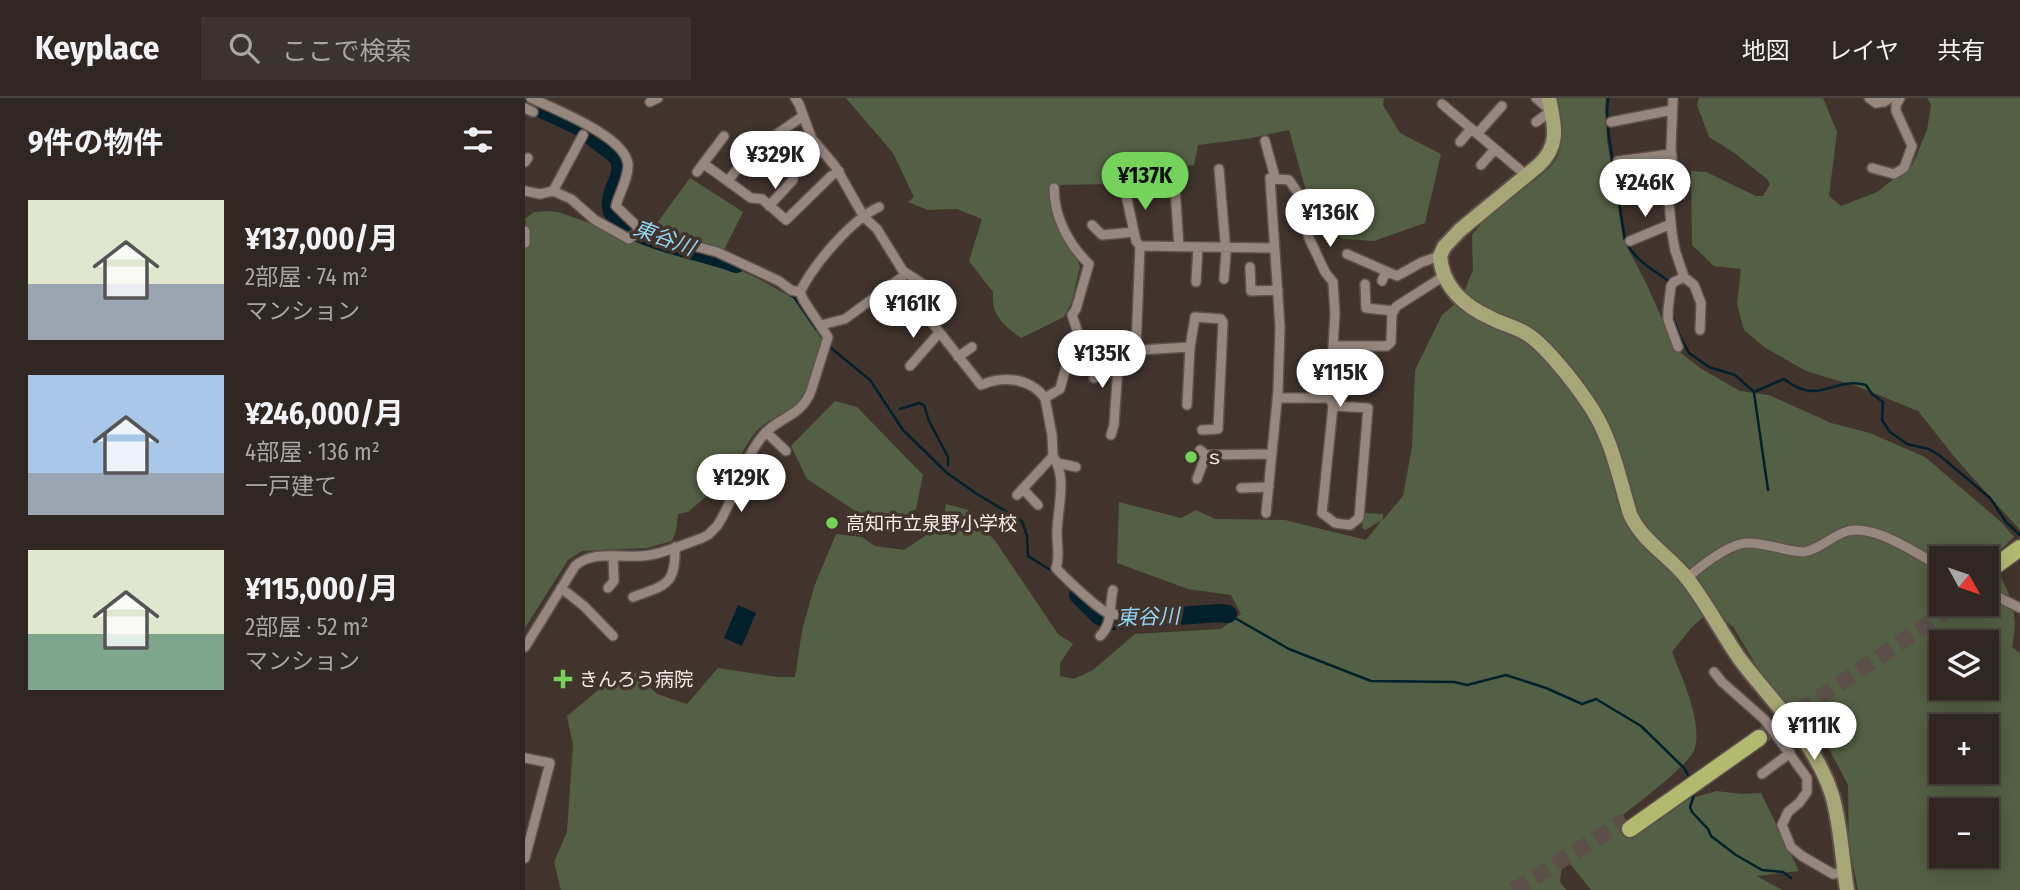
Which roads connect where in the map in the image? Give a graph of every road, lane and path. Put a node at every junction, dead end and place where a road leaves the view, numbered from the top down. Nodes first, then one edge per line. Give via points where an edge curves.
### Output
1 (531, 98) edge
2 (795, 98) edge
3 (1536, 98) edge
4 (1673, 98) edge
5 (1869, 98) edge
6 (1890, 98) edge
7 (1900, 98) edge
8 (1442, 104) dead end
9 (1550, 105) edge
10 (1502, 106) dead end
11 (1672, 110) junction
12 (803, 116) junction
13 (1536, 122) dead end
14 (1611, 122) dead end
15 (1474, 131) junction
16 (583, 135) dead end
17 (724, 136) dead end
18 (771, 139) dead end
19 (1265, 141) dead end
20 (1460, 142) dead end
21 (1495, 149) junction
22 (1671, 154) junction
23 (746, 157) dead end
24 (703, 164) junction
25 (1481, 165) dead end
26 (1872, 168) dead end
27 (1219, 169) dead end
28 (697, 172) dead end
29 (839, 172) junction
30 (1526, 175) junction
31 (1275, 177) junction
32 (1621, 179) dead end
33 (793, 180) dead end
34 (728, 181) junction
35 (1054, 188) dead end
36 (1175, 188) dead end
37 (1125, 190) dead end
38 (525, 191) edge
39 (553, 191) junction
40 (769, 206) junction
41 (879, 207) dead end
42 (864, 217) junction
43 (1671, 224) junction
44 (1092, 225) dead end
45 (525, 231) edge
46 (1134, 232) junction
47 (636, 233) junction
48 (1630, 241) dead end
49 (525, 243) edge
50 (1140, 246) junction
51 (1179, 247) junction
52 (1198, 247) junction
53 (1224, 247) junction
54 (1274, 248) junction
55 (1347, 254) dead end
56 (1440, 256) junction
57 (1250, 267) dead end
58 (1386, 271) junction
59 (906, 274) junction
60 (1444, 276) junction
61 (1684, 277) junction
62 (1224, 279) dead end
63 (1382, 281) dead end
64 (1196, 282) dead end
65 (1365, 284) dead end
66 (1278, 290) junction
67 (800, 292) junction
68 (1394, 311) junction
69 (915, 312) dead end
70 (931, 316) junction
71 (821, 325) junction
72 (1700, 330) dead end
73 (939, 333) junction
74 (1333, 346) junction
75 (972, 347) dead end
76 (1190, 347) junction
77 (1678, 347) dead end
78 (1136, 349) junction
79 (1119, 351) junction
80 (1075, 353) junction
81 (1096, 353) junction
82 (958, 357) junction
83 (910, 366) dead end
84 (1094, 378) dead end
85 (1045, 398) junction
86 (1277, 398) junction
87 (1331, 402) junction
88 (1187, 405) dead end
89 (1202, 430) dead end
90 (766, 432) junction
91 (1111, 435) dead end
92 (786, 450) dead end
93 (1272, 454) junction
94 (1056, 459) junction
95 (1076, 467) dead end
96 (1197, 479) dead end
97 (1269, 487) junction
98 (1241, 488) dead end
99 (1038, 505) dead end
100 (1266, 513) dead end
101 (675, 547) junction
102 (2020, 548) edge
103 (613, 556) junction
104 (1929, 561) edge
105 (2020, 561) edge
106 (1687, 578) junction
107 (561, 588) junction
108 (608, 589) dead end
109 (1113, 590) dead end
110 (633, 597) dead end
111 (1999, 598) edge
112 (2020, 608) edge
113 (1122, 615) dead end
114 (1109, 619) junction
115 (613, 636) dead end
116 (1100, 636) dead end
117 (525, 647) edge
118 (1714, 672) dead end
119 (1754, 737) tunnel mouth
120 (1790, 753) junction
121 (525, 758) edge
122 (1762, 774) dead end
123 (1635, 819) tunnel mouth
124 (525, 858) edge
125 (1845, 872) junction
126 (1847, 890) edge

1 - 47 street via 583,121 620,150 628,171 617,206
2 - 12 street
3 - 9 street
4 - 11 street
5 - 6 street via 1876,103
7 - 26 street via 1896,111 1912,146 1908,159 1897,174
8 - 15 street
9 - 13 street
9 - 30 main road via 1553,147
10 - 15 street
11 - 14 street
11 - 22 street
12 - 18 street
12 - 29 street via 812,139
15 - 20 street
15 - 21 street
16 - 39 street
17 - 24 street
19 - 31 street
21 - 25 street
21 - 30 street
22 - 32 street via 1618,162
22 - 43 street
23 - 34 street
24 - 28 street
24 - 34 street
27 - 53 street
29 - 40 street via 786,220
29 - 42 street
30 - 56 main road via 1460,230
31 - 54 street via 1269,181
31 - 74 street via 1289,180 1298,193 1305,229 1333,282
33 - 40 street
34 - 40 street
35 - 80 street via 1058,216 1074,248 1089,264 1072,315 1079,336
36 - 51 street
37 - 46 street
38 - 39 street
39 - 47 street via 629,239
41 - 42 street
42 - 59 street
42 - 67 street via 829,249
43 - 48 street
43 - 61 street
44 - 46 street via 1101,235
45 - 49 street
46 - 50 street
47 - 67 street via 717,252
50 - 51 street
50 - 78 street
51 - 52 street
52 - 53 street
52 - 64 street
53 - 54 street
53 - 62 street
54 - 66 street
55 - 58 street
56 - 58 street via 1397,276
56 - 60 main road
57 - 66 street via 1251,291
58 - 63 street
59 - 70 street via 928,287
59 - 71 street via 845,319
60 - 68 street
60 - 106 main road via 1475,310 1538,342 1585,398 1605,430 1632,519
61 - 72 street via 1694,285 1701,303
61 - 77 street via 1672,284 1668,315
65 - 68 street via 1366,308
66 - 86 street
67 - 71 street
68 - 74 street via 1387,346
69 - 70 street
70 - 73 street
71 - 90 street via 829,340 808,399
73 - 82 street
73 - 83 street
74 - 87 street
75 - 82 street
76 - 78 street
76 - 88 street
76 - 89 street via 1195,317 1221,319 1218,429
78 - 79 street
79 - 81 street
79 - 91 street
80 - 81 street
80 - 85 street via 1068,360 1060,389
81 - 84 street
82 - 85 street via 981,386 996,379 1014,379
85 - 94 street
86 - 87 street
86 - 93 street
87 - 87 street via 1322,513 1335,523 1350,525 1359,518 1368,408
90 - 92 street
90 - 101 street via 717,526 702,538
93 - 96 street via 1203,453
93 - 97 street
94 - 95 street
94 - 99 street via 1020,492
94 - 114 street via 1061,505 1056,568
97 - 98 street
97 - 100 street
101 - 103 street via 650,555
101 - 110 street via 675,568 664,586
102 - 105 highway via 2000,569
103 - 107 street via 575,565
103 - 108 street via 614,581
104 - 106 street via 1884,537 1857,530 1803,552 1736,544
106 - 125 main road via 1730,645 1816,757 1832,795
107 - 115 street
107 - 117 street
109 - 114 street
111 - 112 street
113 - 114 street
114 - 116 street
118 - 120 street via 1765,720
119 - 123 highway
120 - 122 street
120 - 125 street via 1808,782 1803,799 1782,825 1791,847 1833,874
121 - 124 street via 550,763
125 - 126 main road

